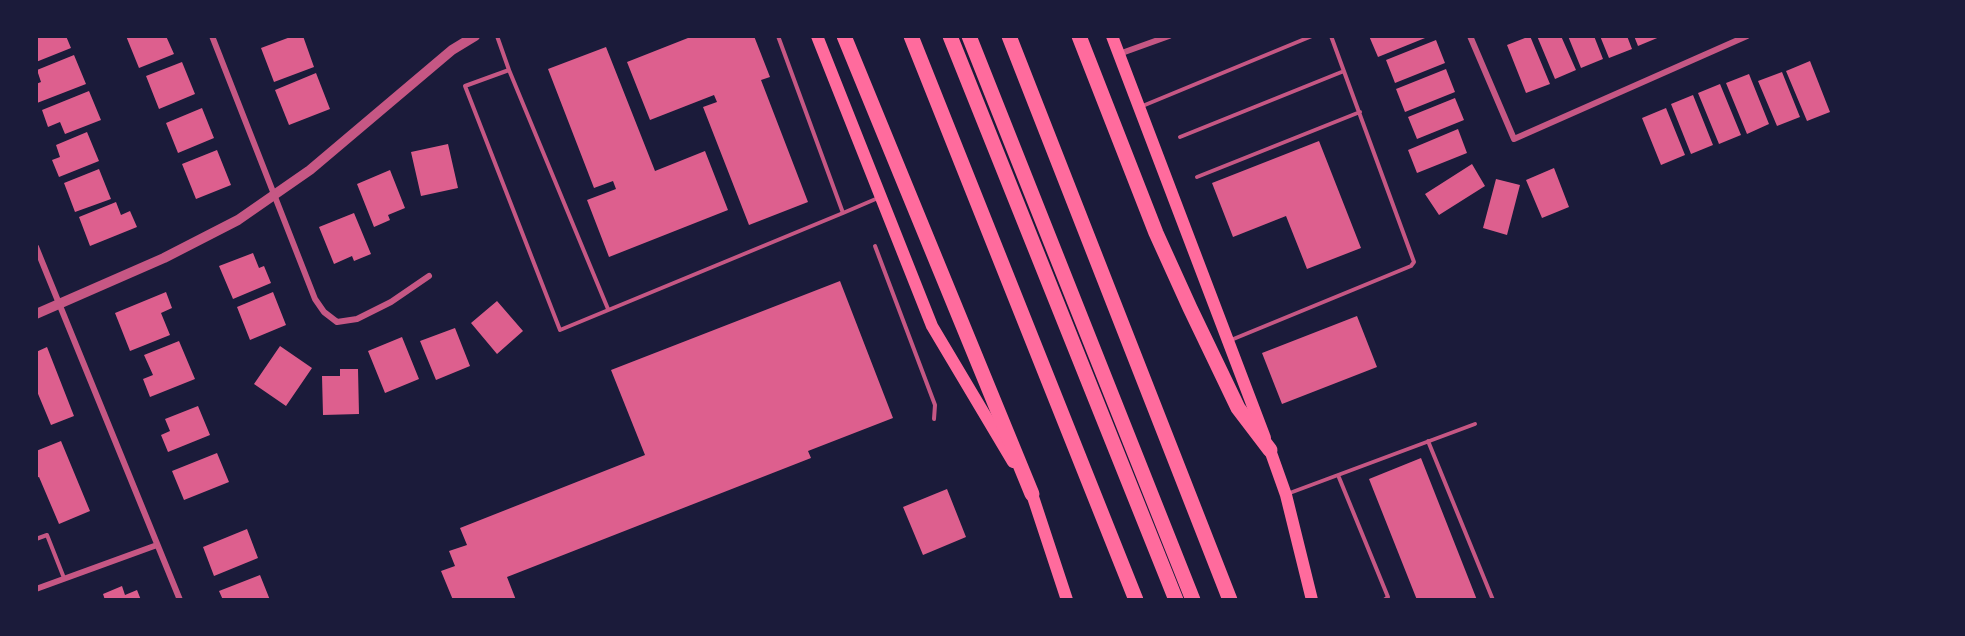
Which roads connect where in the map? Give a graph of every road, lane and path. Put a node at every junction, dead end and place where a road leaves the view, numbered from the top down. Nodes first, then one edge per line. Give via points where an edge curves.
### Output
1 (212, 36) edge
2 (475, 36) edge
3 (497, 36) edge
4 (778, 36) edge
5 (817, 36) edge
6 (843, 36) edge
7 (849, 36) edge
8 (911, 36) edge
9 (950, 36) edge
10 (969, 36) edge
11 (1009, 36) edge
12 (1079, 36) edge
13 (1112, 36) edge
14 (1169, 36) edge
15 (1312, 36) edge
16 (1331, 36) edge
17 (1470, 36) edge
18 (1747, 36) edge
19 (1119, 54) junction
20 (509, 70) junction
21 (1344, 71) junction
22 (1140, 107) junction
23 (1360, 112) junction
24 (1180, 137) dead end
25 (902, 174) junction
26 (1197, 177) dead end
27 (274, 196) junction
28 (881, 196) junction
29 (843, 213) junction
30 (875, 246) dead end
31 (36, 247) edge
32 (429, 276) dead end
33 (59, 304) junction
34 (608, 309) junction
35 (36, 314) edge
36 (1228, 341) junction
37 (934, 419) dead end
38 (1475, 424) dead end
39 (1428, 441) junction
40 (1270, 450) junction
41 (1338, 475) junction
42 (1032, 494) junction
43 (1286, 495) junction
44 (36, 539) edge
45 (157, 545) junction
46 (64, 578) junction
47 (36, 589) edge
48 (1387, 599) edge
49 (180, 600) edge
50 (1066, 600) edge
51 (1136, 600) edge
52 (1176, 600) edge
53 (1193, 600) edge
54 (1230, 600) edge
55 (1312, 600) edge
56 (1493, 600) edge

1 - 27 street
2 - 27 street via 452,50 378,115
3 - 20 lane
4 - 29 lane
5 - 28 main road
6 - 25 highway
7 - 25 highway
8 - 51 highway
9 - 52 highway
10 - 53 highway
11 - 54 highway
12 - 40 highway via 1156,233 1190,308 1238,408
13 - 19 main road
14 - 19 street
15 - 22 lane
16 - 21 lane
17 - 18 street via 1514,139
19 - 22 main road
20 - 34 lane
20 - 34 lane via 465,86 560,330
21 - 23 lane
21 - 24 lane
22 - 36 main road
23 - 26 lane
23 - 36 lane via 1414,262 1411,267
25 - 42 highway
27 - 32 street via 315,299 337,322 357,319
27 - 33 street via 238,220 164,258
28 - 29 lane
28 - 42 main road via 932,326
29 - 34 lane
30 - 37 lane via 935,405
31 - 33 street
33 - 35 street
33 - 45 street
36 - 40 main road
38 - 39 lane
39 - 41 lane
39 - 56 lane
40 - 43 main road
41 - 43 lane
41 - 48 lane
42 - 50 main road
43 - 55 main road
44 - 46 lane via 47,536
45 - 46 street
45 - 49 street
46 - 47 street

